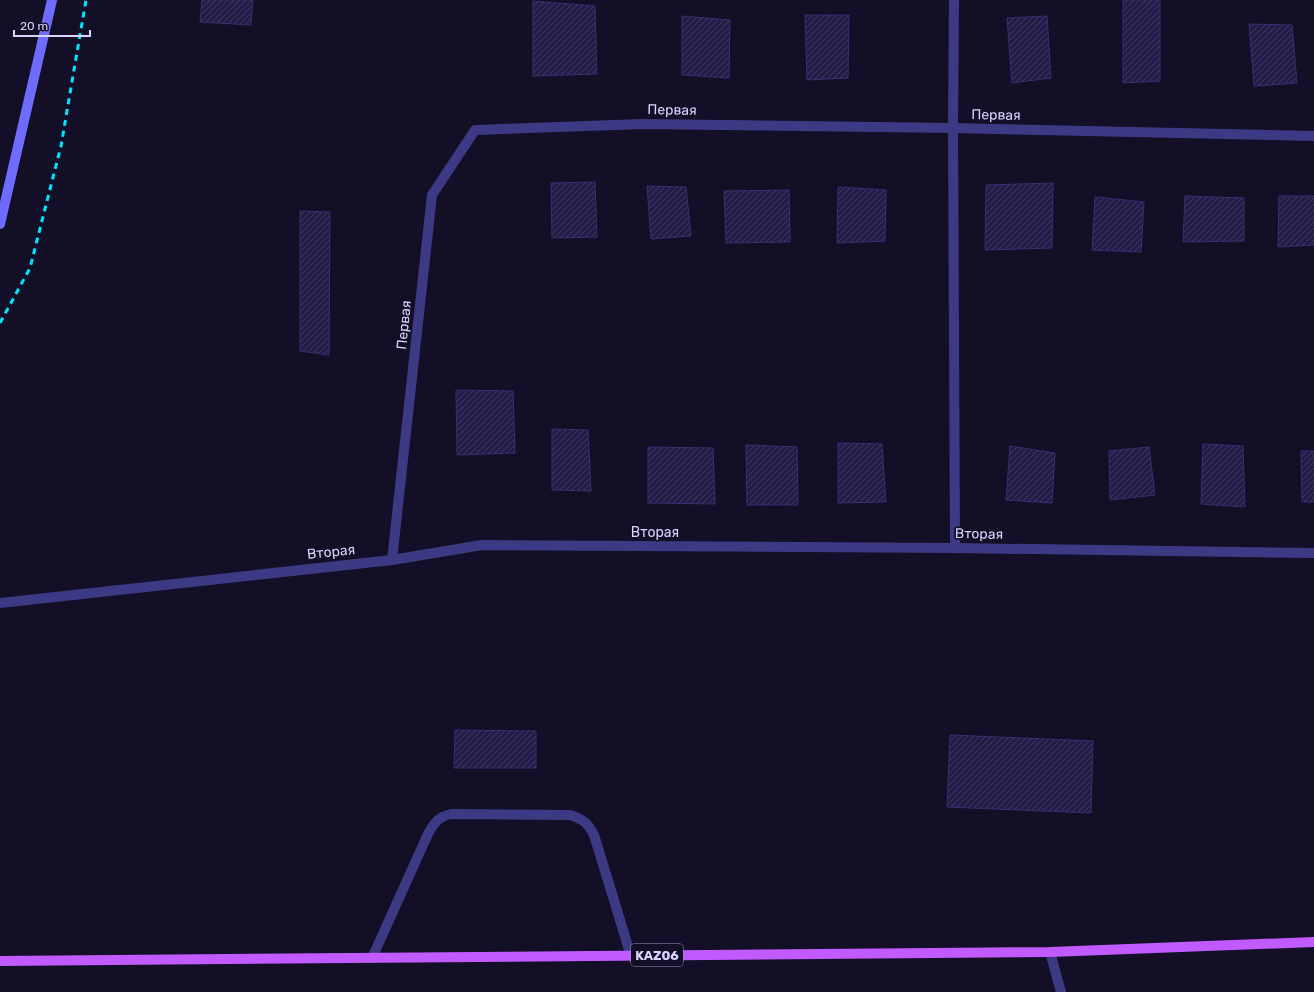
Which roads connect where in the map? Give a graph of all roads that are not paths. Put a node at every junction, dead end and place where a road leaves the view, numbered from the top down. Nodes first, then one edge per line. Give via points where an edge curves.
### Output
1 (52, 0) edge
2 (954, 0) edge
3 (953, 128) junction
4 (1314, 136) edge
5 (0, 224) edge
6 (955, 548) junction
7 (1314, 552) edge
8 (392, 560) junction
9 (0, 603) edge
10 (1314, 942) edge
11 (1050, 952) junction
12 (631, 956) junction
13 (372, 958) junction
14 (0, 961) edge
15 (1061, 992) edge

1 - 5 main road
2 - 3 street
3 - 4 street, Первая
3 - 6 street
3 - 8 street, Первая via 643,124 475,130 432,195
6 - 7 street, Вторая
6 - 8 street, Вторая via 482,545
8 - 9 street, Вторая
10 - 11 main road, KАZ06
11 - 12 main road, KАZ06
11 - 15 street
12 - 13 main road, KАZ06
12 - 13 street via 594,835 589,825 581,818 451,814 441,816 434,823
13 - 14 main road, KАZ06

